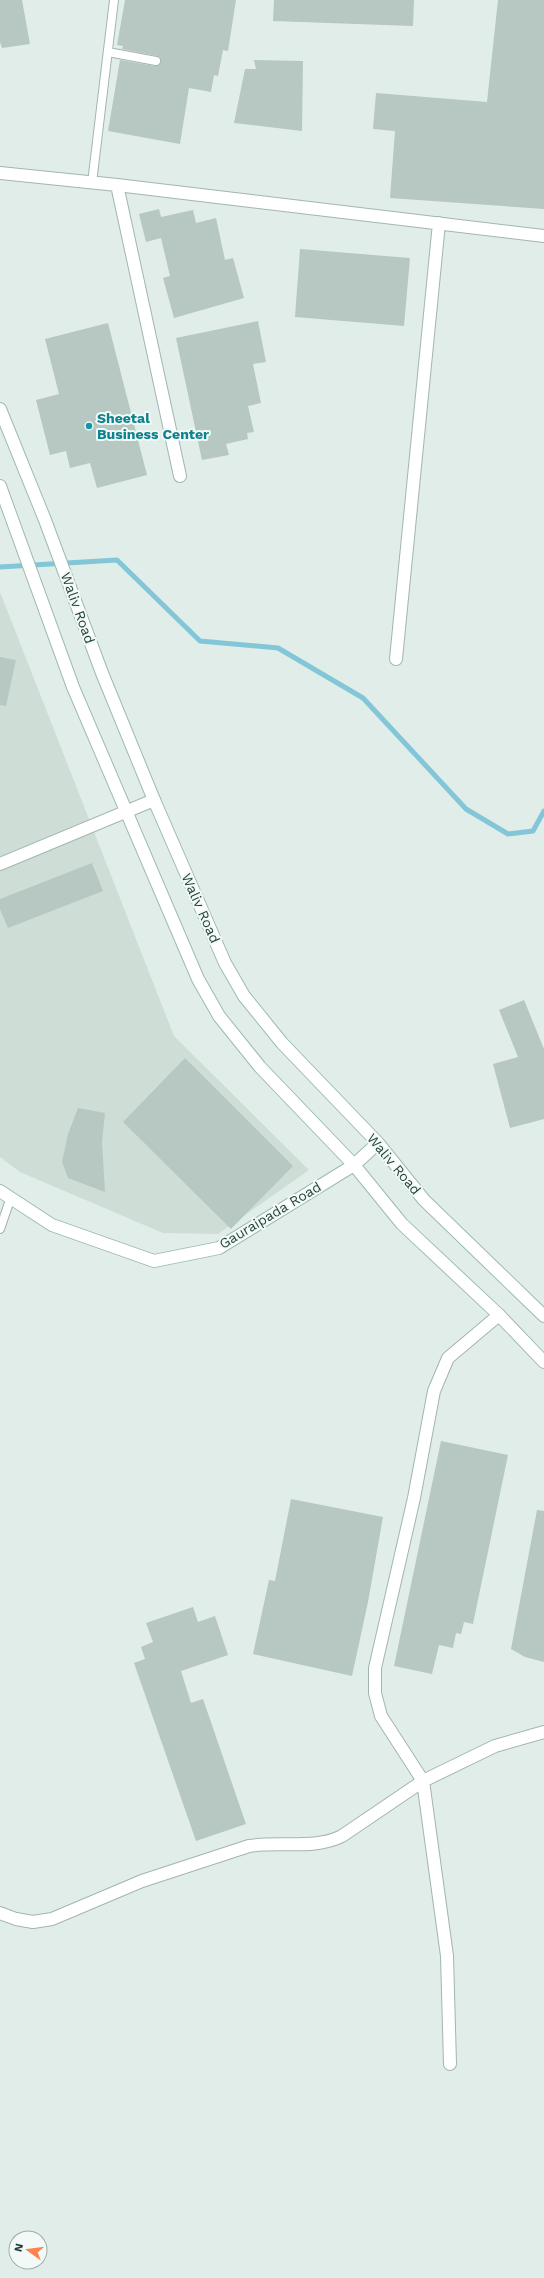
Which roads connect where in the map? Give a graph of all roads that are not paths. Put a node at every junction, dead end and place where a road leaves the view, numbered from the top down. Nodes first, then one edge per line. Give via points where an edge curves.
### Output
1 (114, 0) edge
2 (108, 52) junction
3 (156, 61) dead end
4 (0, 173) edge
5 (92, 183) junction
6 (117, 185) junction
7 (439, 223) junction
8 (544, 236) edge
9 (0, 410) edge
10 (180, 476) dead end
11 (0, 486) edge
12 (396, 659) dead end
13 (154, 800) junction
14 (125, 812) junction
15 (0, 864) edge
16 (378, 1143) junction
17 (354, 1165) junction
18 (0, 1190) edge
19 (11, 1197) junction
20 (0, 1229) edge
21 (499, 1316) junction
22 (544, 1316) edge
23 (544, 1362) edge
24 (544, 1732) edge
25 (422, 1781) junction
26 (0, 1913) edge
27 (450, 2064) dead end

1 - 2 lane
2 - 3 lane
2 - 5 lane
4 - 5 street
5 - 6 street
6 - 7 street
6 - 10 street
7 - 8 street
7 - 12 street
9 - 13 street, Waliv Road
11 - 14 street via 73,687
13 - 14 street
13 - 16 street, Waliv Road via 225,963 244,996 282,1044
14 - 15 street
14 - 17 street via 198,979 219,1016 260,1067
16 - 17 street, Gauraipada Road
16 - 22 street, Waliv Road via 424,1200
17 - 19 street, Gauraipada Road via 218,1248 154,1262 52,1225
17 - 21 street via 402,1224
18 - 19 street, Gauraipada Road
19 - 20 lane
21 - 23 street
21 - 25 street via 448,1358 434,1391 414,1498 375,1668 375,1693 381,1716
24 - 25 street via 495,1746
25 - 26 street via 330,1842 266,1843 249,1846 142,1881 52,1919 33,1922
25 - 27 street via 447,1956

